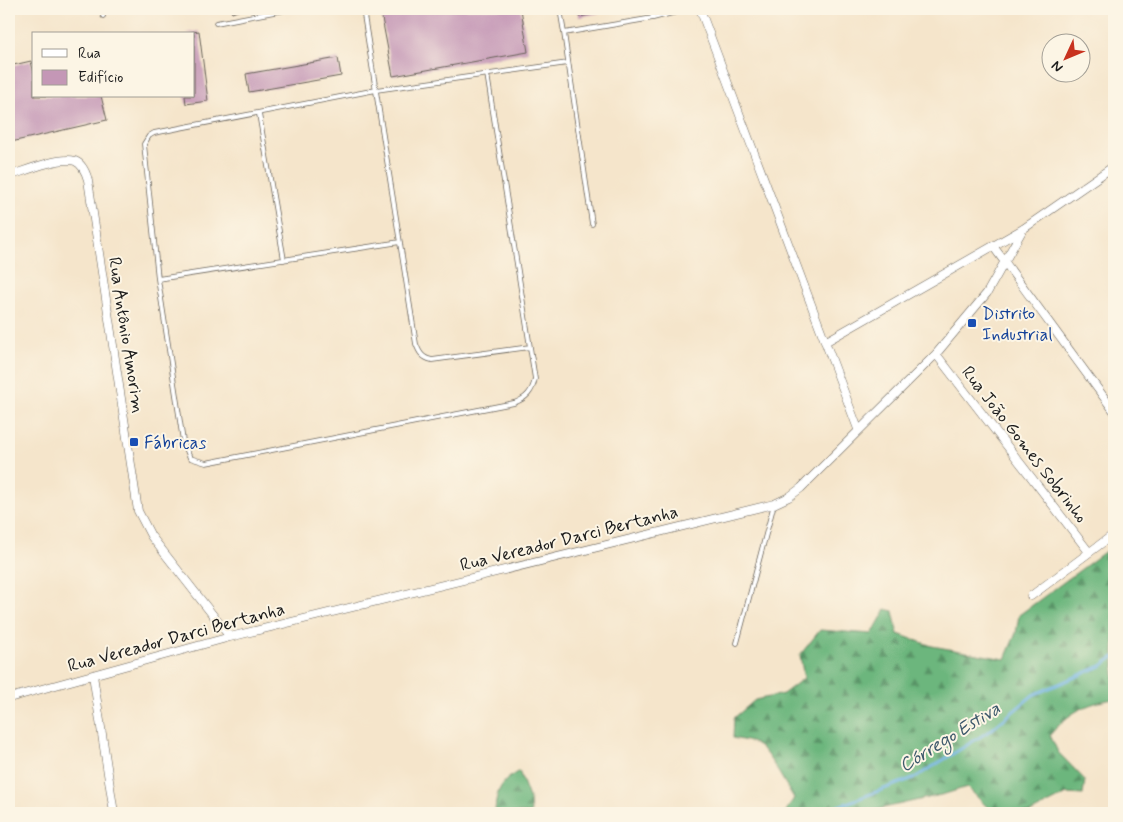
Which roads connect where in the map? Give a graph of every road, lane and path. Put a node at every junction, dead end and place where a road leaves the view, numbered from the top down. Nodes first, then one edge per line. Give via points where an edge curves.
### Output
1 (101, 9) edge
2 (290, 9) edge
3 (363, 9) edge
4 (560, 9) edge
5 (651, 9) edge
6 (688, 9) edge
7 (700, 9) edge
8 (103, 16) dead end
9 (653, 18) junction
10 (216, 23) dead end
11 (564, 33) junction
12 (568, 63) junction
13 (487, 74) junction
14 (376, 90) junction
15 (259, 114) junction
16 (1114, 166) edge
17 (9, 176) edge
18 (592, 224) dead end
19 (1022, 229) junction
20 (400, 242) junction
21 (993, 246) junction
22 (284, 260) junction
23 (1006, 263) junction
24 (158, 279) junction
25 (825, 342) junction
26 (530, 347) junction
27 (936, 354) junction
28 (1114, 411) edge
29 (858, 429) junction
30 (774, 504) junction
31 (1114, 534) edge
32 (1089, 552) junction
33 (1031, 596) dead end
34 (230, 637) junction
35 (737, 643) dead end
36 (93, 675) junction
37 (9, 698) edge
38 (114, 813) edge

1 - 8 lane
2 - 10 lane
3 - 14 lane
4 - 11 lane
5 - 9 lane
6 - 9 lane
7 - 25 street
9 - 11 lane
11 - 12 lane
12 - 13 lane
12 - 18 lane
13 - 14 lane
13 - 26 lane
14 - 15 lane
14 - 20 lane
15 - 22 lane
15 - 24 lane via 154,133 145,140
16 - 19 street
17 - 34 street, Rua Antônio Amorim via 62,160 76,161 83,167 88,180 138,511 151,536
19 - 21 street
19 - 23 street, Rua Vereador Darci Bertanha
20 - 22 lane
20 - 26 lane via 416,344 423,356 432,360
21 - 23 street
21 - 25 street
22 - 24 lane
23 - 27 street, Rua Vereador Darci Bertanha via 987,294
23 - 28 street
24 - 26 lane via 184,450 198,462 514,403 532,391 535,379
25 - 29 street
27 - 29 street, Rua Vereador Darci Bertanha
27 - 32 street, Rua João Gomes Sobrinho
29 - 30 street, Rua Vereador Darci Bertanha via 801,488
30 - 34 street, Rua Vereador Darci Bertanha
30 - 35 lane
31 - 32 street
32 - 33 street
34 - 36 street, Rua Vereador Darci Bertanha
36 - 37 street, Rua Vereador Darci Bertanha
36 - 38 street

